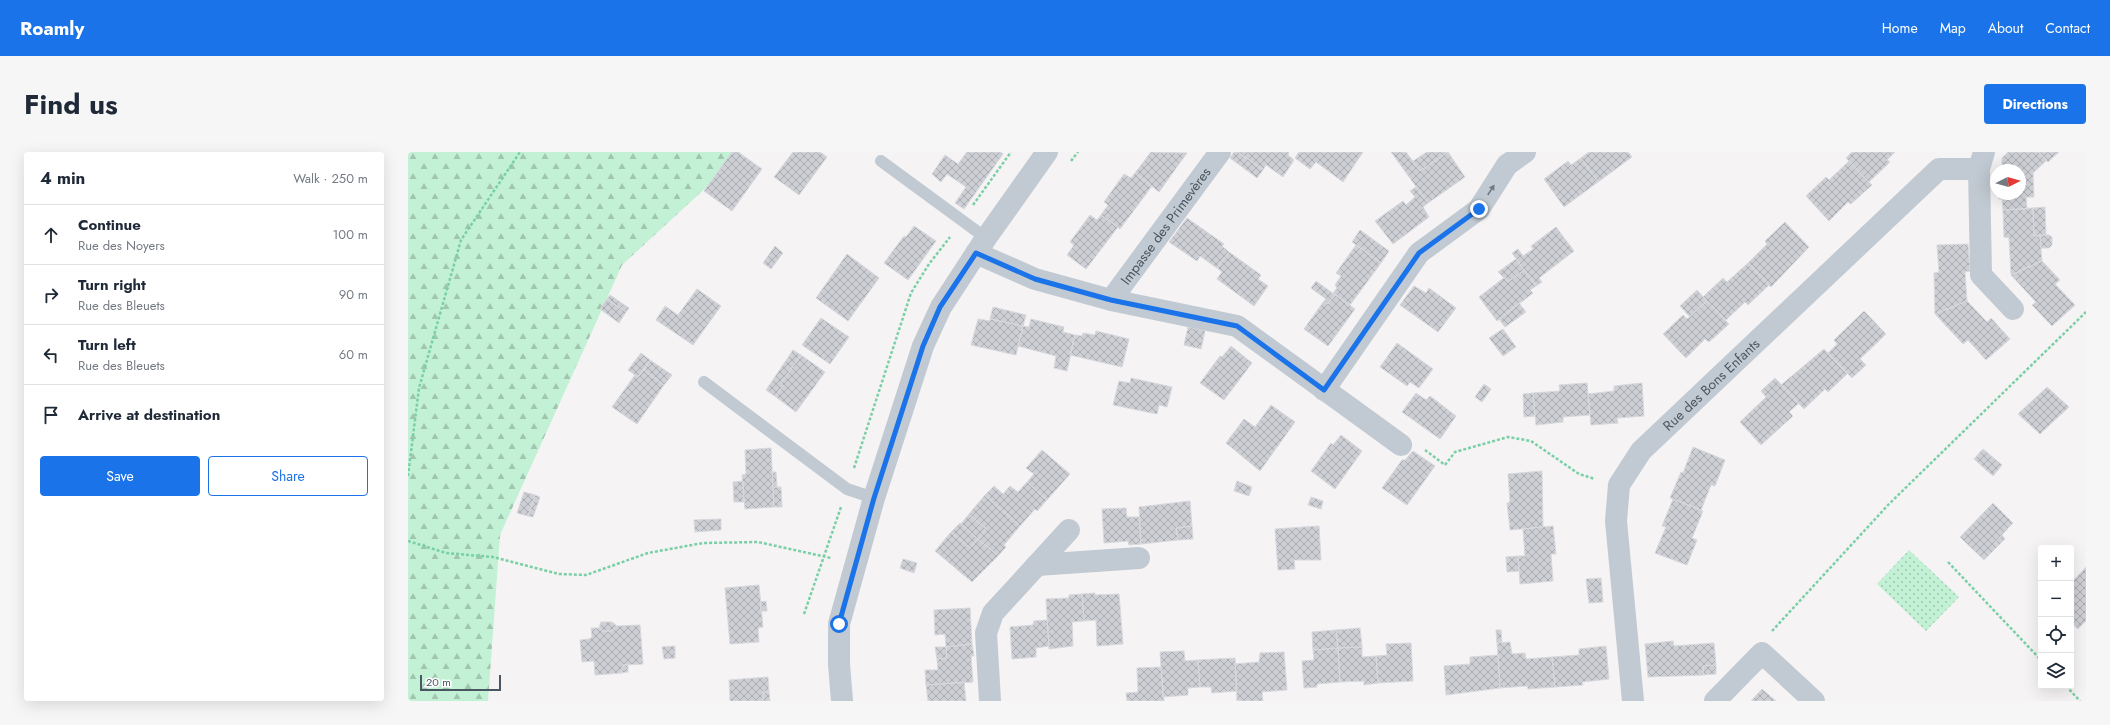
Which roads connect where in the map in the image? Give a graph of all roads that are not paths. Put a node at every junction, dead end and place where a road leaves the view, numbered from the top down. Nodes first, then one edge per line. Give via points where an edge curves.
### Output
1 (1047, 152) edge
2 (1220, 152) edge
3 (1525, 152) edge
4 (881, 161) dead end
5 (1981, 161) edge
6 (981, 246) junction
7 (1111, 300) junction
8 (2013, 309) dead end
9 (704, 382) dead end
10 (1324, 390) junction
11 (1401, 445) road end
12 (874, 498) junction
13 (1069, 530) dead end
14 (1139, 558) dead end
15 (1037, 565) junction
16 (842, 701) edge
17 (990, 701) edge
18 (1633, 701) edge
19 (1715, 701) edge
20 (1814, 701) edge

1 - 6 street
2 - 7 street, Impasse des Primevères
10 -> 3 street via 1419,253 1479,209 1507,165
4 - 6 lane
5 - 8 street, Rue des Bons Enfants via 1981,275
5 - 18 street, Rue des Bons Enfants via 1939,169 1641,451 1619,485 1616,521
6 - 7 street via 1035,279
6 - 12 street via 940,307 923,346
7 - 10 street via 1237,326
9 - 12 lane via 848,489
10 - 11 street
12 - 16 street via 839,624
13 - 15 street
14 - 15 street
15 - 17 street via 993,613 986,633
19 - 20 street via 1762,653

